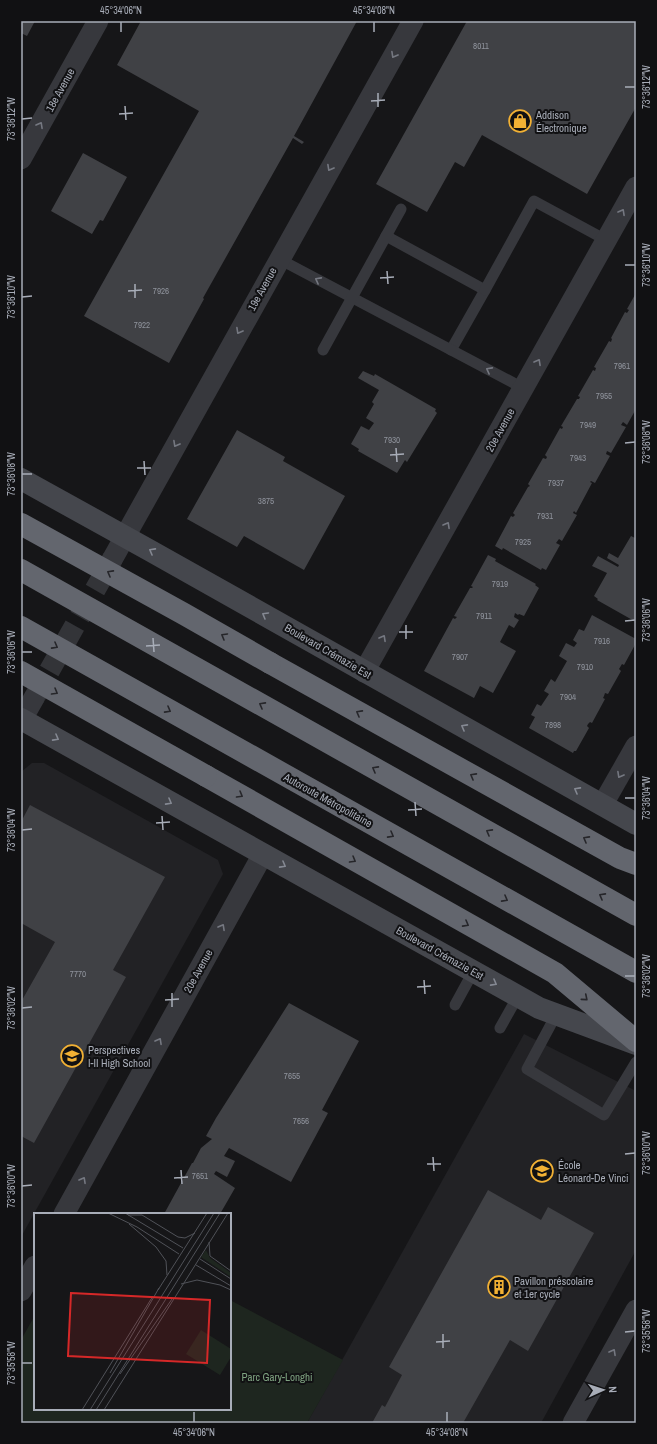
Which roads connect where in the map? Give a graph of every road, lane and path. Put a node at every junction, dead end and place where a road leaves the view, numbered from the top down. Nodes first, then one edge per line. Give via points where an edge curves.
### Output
1 (98, 21) edge
2 (413, 21) edge
3 (21, 159) edge
4 (636, 187) edge
5 (401, 208) dead end
6 (386, 236) junction
7 (606, 240) junction
8 (279, 259) junction
9 (485, 290) junction
10 (352, 298) junction
11 (323, 350) dead end
12 (451, 350) junction
13 (524, 388) junction
14 (21, 479) edge
15 (21, 524) edge
16 (124, 536) junction
17 (113, 558) tunnel mouth
18 (21, 570) edge
19 (21, 627) edge
20 (21, 672) edge
21 (364, 672) junction
22 (34, 698) tunnel mouth
23 (21, 720) edge
24 (636, 746) edge
25 (603, 804) junction
26 (636, 824) edge
27 (263, 854) junction
28 (636, 864) edge
29 (636, 915) edge
30 (473, 972) junction
31 (636, 972) edge
32 (518, 996) junction
33 (455, 1005) dead end
34 (556, 1015) junction
35 (500, 1028) dead end
36 (636, 1041) edge
37 (636, 1044) edge
38 (636, 1062) edge
39 (65, 1213) edge
40 (34, 1268) edge
41 (21, 1291) edge
42 (636, 1310) edge
43 (573, 1423) edge

3 -> 1 street, 18e Avenue
2 -> 8 street, 19e Avenue
7 -> 4 street, 20e Avenue
5 - 6 lane
6 - 9 lane
6 - 10 lane
7 - 9 lane via 534,201
13 -> 7 street, 20e Avenue
10 -> 8 lane
8 -> 16 street, 19e Avenue
9 - 12 lane
10 - 11 lane
10 - 12 lane
13 -> 12 lane
21 -> 13 street, 20e Avenue
14 - 16 main road, Boulevard Crémazie Est
28 -> 15 highway, bridge via 620,858
16 - 17 street, 19e Avenue
21 -> 16 main road, Boulevard Crémazie Est
29 -> 18 highway, bridge
19 -> 31 highway, Autoroute Métropolitaine, bridge
20 -> 36 highway, bridge via 555,973
25 -> 21 main road, Boulevard Crémazie Est
22 - 23 street
23 -> 27 main road, Boulevard Crémazie Est
24 -> 25 street
25 - 26 main road, Boulevard Crémazie Est
27 -> 30 main road, Boulevard Crémazie Est
39 -> 27 street, 20e Avenue
30 -> 32 main road, Boulevard Crémazie Est
30 - 33 lane
32 - 34 main road, Boulevard Crémazie Est
32 - 35 lane
34 - 37 main road, Boulevard Crémazie Est
34 - 38 lane via 527,1069 604,1115
40 - 41 street
43 -> 42 street

